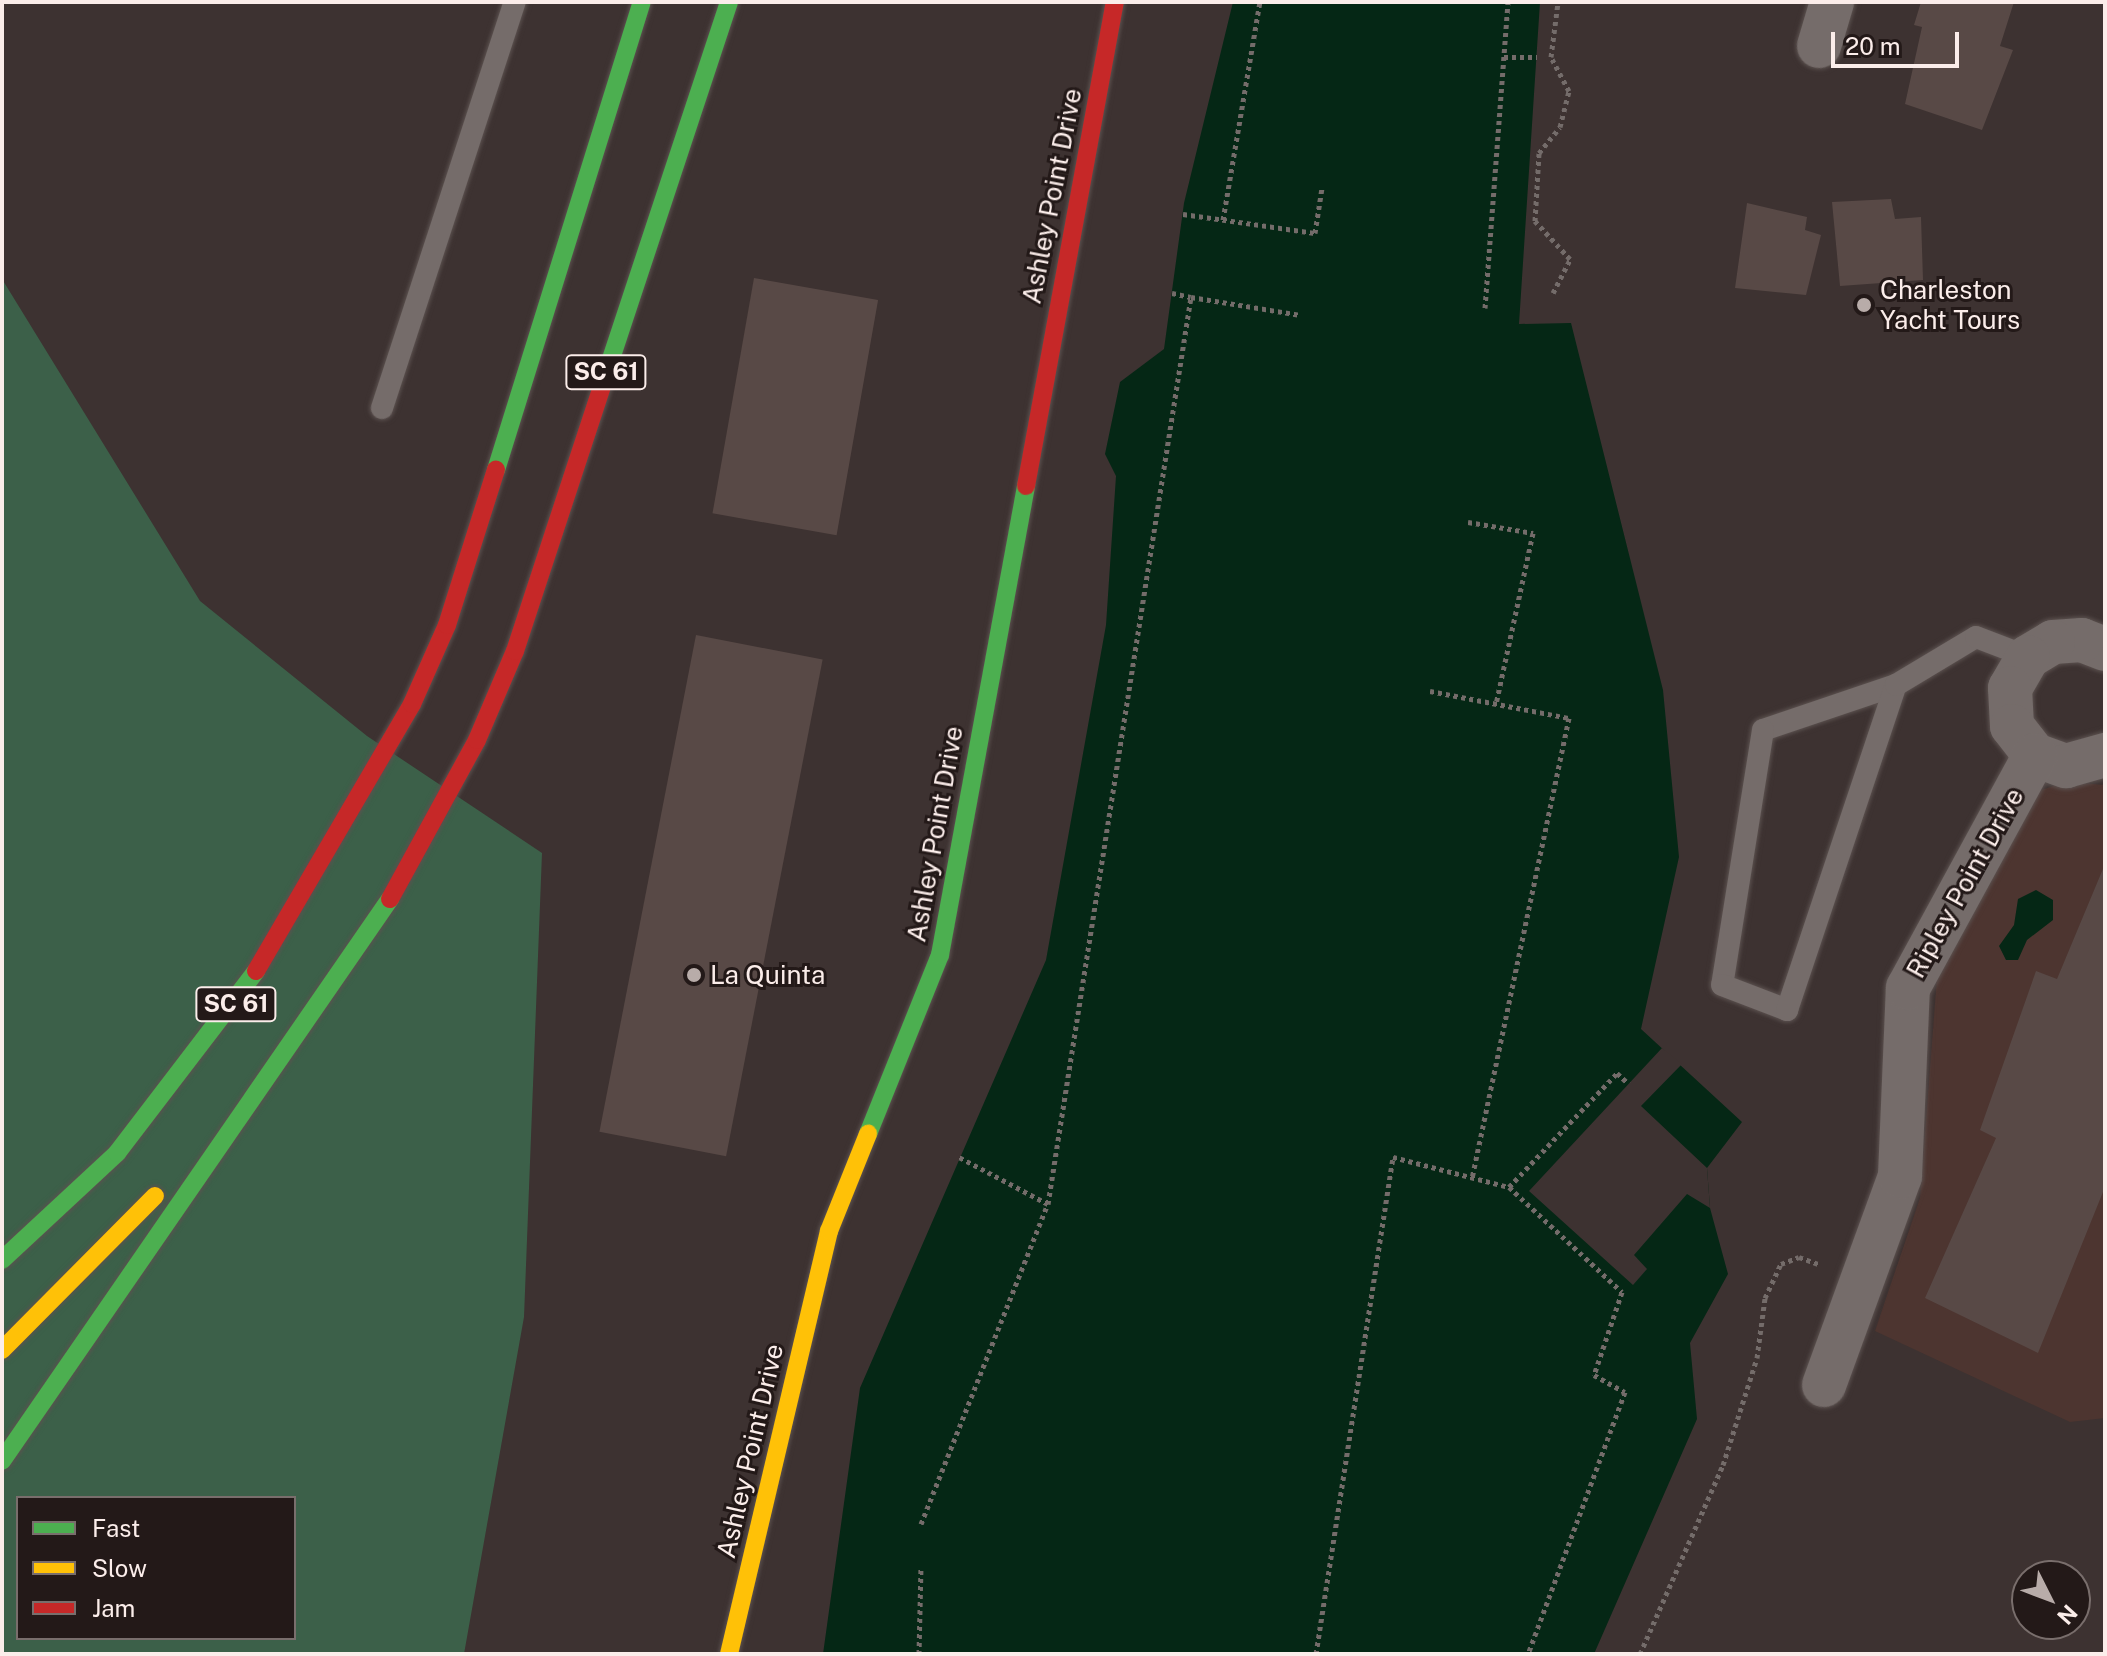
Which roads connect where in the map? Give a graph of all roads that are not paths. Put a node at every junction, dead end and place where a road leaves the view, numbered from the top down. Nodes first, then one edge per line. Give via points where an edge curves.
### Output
1 (515, 2) edge
2 (642, 2) edge
3 (729, 2) edge
4 (1115, 2) edge
5 (1832, 2) edge
6 (1819, 46) dead end
7 (382, 408) dead end
8 (2105, 649) edge
9 (2028, 657) junction
10 (1896, 685) junction
11 (2035, 755) junction
12 (2105, 755) edge
13 (305, 1020) junction
14 (2, 1260) edge
15 (2, 1350) edge
16 (1824, 1385) dead end
17 (2, 1461) edge
18 (729, 1654) edge

1 - 7 lane
2 - 14 main road, SC 61 via 447,625 412,704 357,807 232,1009 117,1153
3 - 13 main road, SC 61 via 515,651 477,740 391,898
4 - 18 main road, Ashley Point Drive via 940,955 829,1231
5 - 6 street
8 - 9 street via 2082,640 2053,642
9 - 10 lane via 1976,637
9 - 11 street via 2010,688 2012,726
10 - 10 lane via 1787,1010 1722,985 1763,730
11 - 12 street via 2066,766
11 - 16 street, Ripley Point Drive via 1908,988 1900,1176
13 - 15 main road via 170,1180
13 - 17 main road

